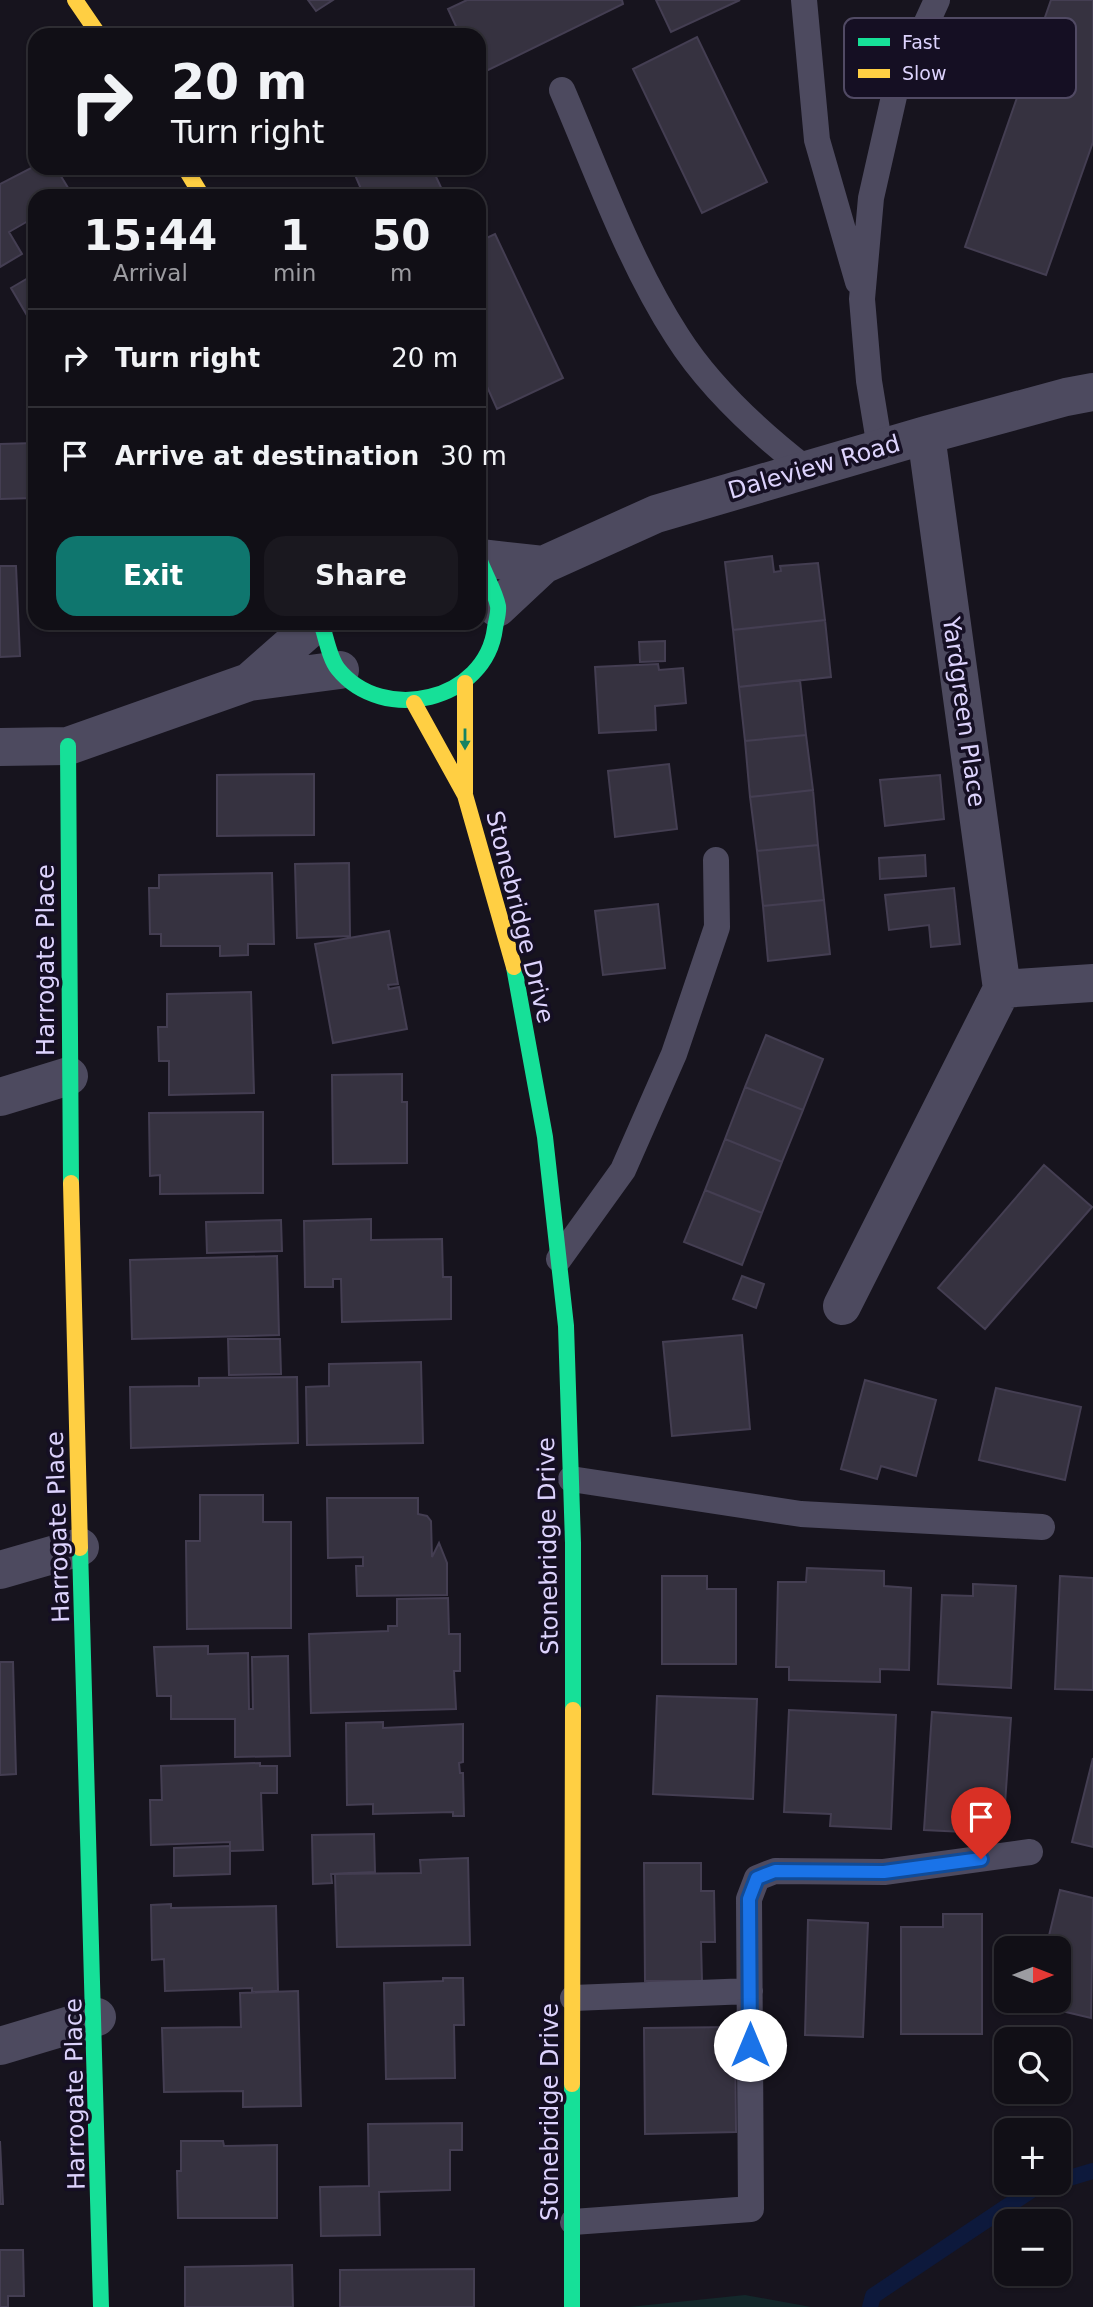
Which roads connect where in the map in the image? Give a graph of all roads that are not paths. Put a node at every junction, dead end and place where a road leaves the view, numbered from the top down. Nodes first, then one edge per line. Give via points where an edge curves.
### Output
1 (75, 0) edge
2 (804, 0) edge
3 (937, 0) edge
4 (929, 18) edge
5 (94, 28) edge
6 (562, 90) dead end
7 (894, 98) edge
8 (863, 299) junction
9 (1093, 392) edge
10 (926, 435) junction
11 (880, 448) junction
12 (806, 469) junction
13 (486, 560) edge
14 (543, 565) junction
15 (486, 572) edge
16 (497, 608) junction
17 (310, 630) edge
18 (320, 630) edge
19 (340, 670) junction
20 (249, 682) junction
21 (465, 683) junction
22 (414, 702) junction
23 (68, 746) junction
24 (0, 747) edge
25 (465, 795) junction
26 (716, 860) dead end
27 (1093, 983) edge
28 (1002, 989) junction
29 (69, 1076) junction
30 (0, 1097) edge
31 (559, 1259) junction
32 (842, 1306) dead end
33 (571, 1479) junction
34 (1042, 1527) dead end
35 (80, 1546) junction
36 (0, 1570) edge
37 (1030, 1852) dead end
38 (750, 1991) junction
39 (573, 1998) junction
40 (97, 2017) junction
41 (0, 2046) edge
42 (573, 2222) junction
43 (101, 2307) edge
44 (572, 2307) edge

1 - 5 street
2 - 8 lane via 817,140
3 - 4 lane
6 - 12 lane via 643,275 677,336 715,385 765,437
7 - 8 lane via 871,198
8 - 11 lane
9 - 10 street, Daleview Road
10 - 11 street, Daleview Road
10 - 28 street, Yardgreen Place
11 - 12 street, Daleview Road
12 - 14 street, Daleview Road via 656,514
13 - 14 street
14 - 16 street, Daleview Road
15 - 16 street
16 - 21 street via 490,650
17 - 20 street
18 - 19 street
19 - 20 street
19 - 22 street via 374,696
20 - 23 street
21 - 22 street via 441,696
21 -> 25 street, Stonebridge Drive
22 - 25 street, Stonebridge Drive
23 - 24 street
23 - 29 street, Harrogate Place
25 - 31 street, Stonebridge Drive via 514,967 545,1137
26 - 31 lane via 717,926 674,1054 623,1170
27 - 28 street
28 - 32 street
29 - 30 street
29 - 35 street, Harrogate Place
31 - 33 street, Stonebridge Drive
33 - 34 lane via 801,1514
33 - 39 street, Stonebridge Drive
35 - 36 street
35 - 40 street, Harrogate Place
37 - 38 lane via 884,1872 775,1871 757,1878 749,1899
38 - 39 lane
38 - 42 lane via 751,2208
39 - 42 street, Stonebridge Drive
40 - 41 street
40 - 43 street, Harrogate Place
42 - 44 street, Stonebridge Drive

